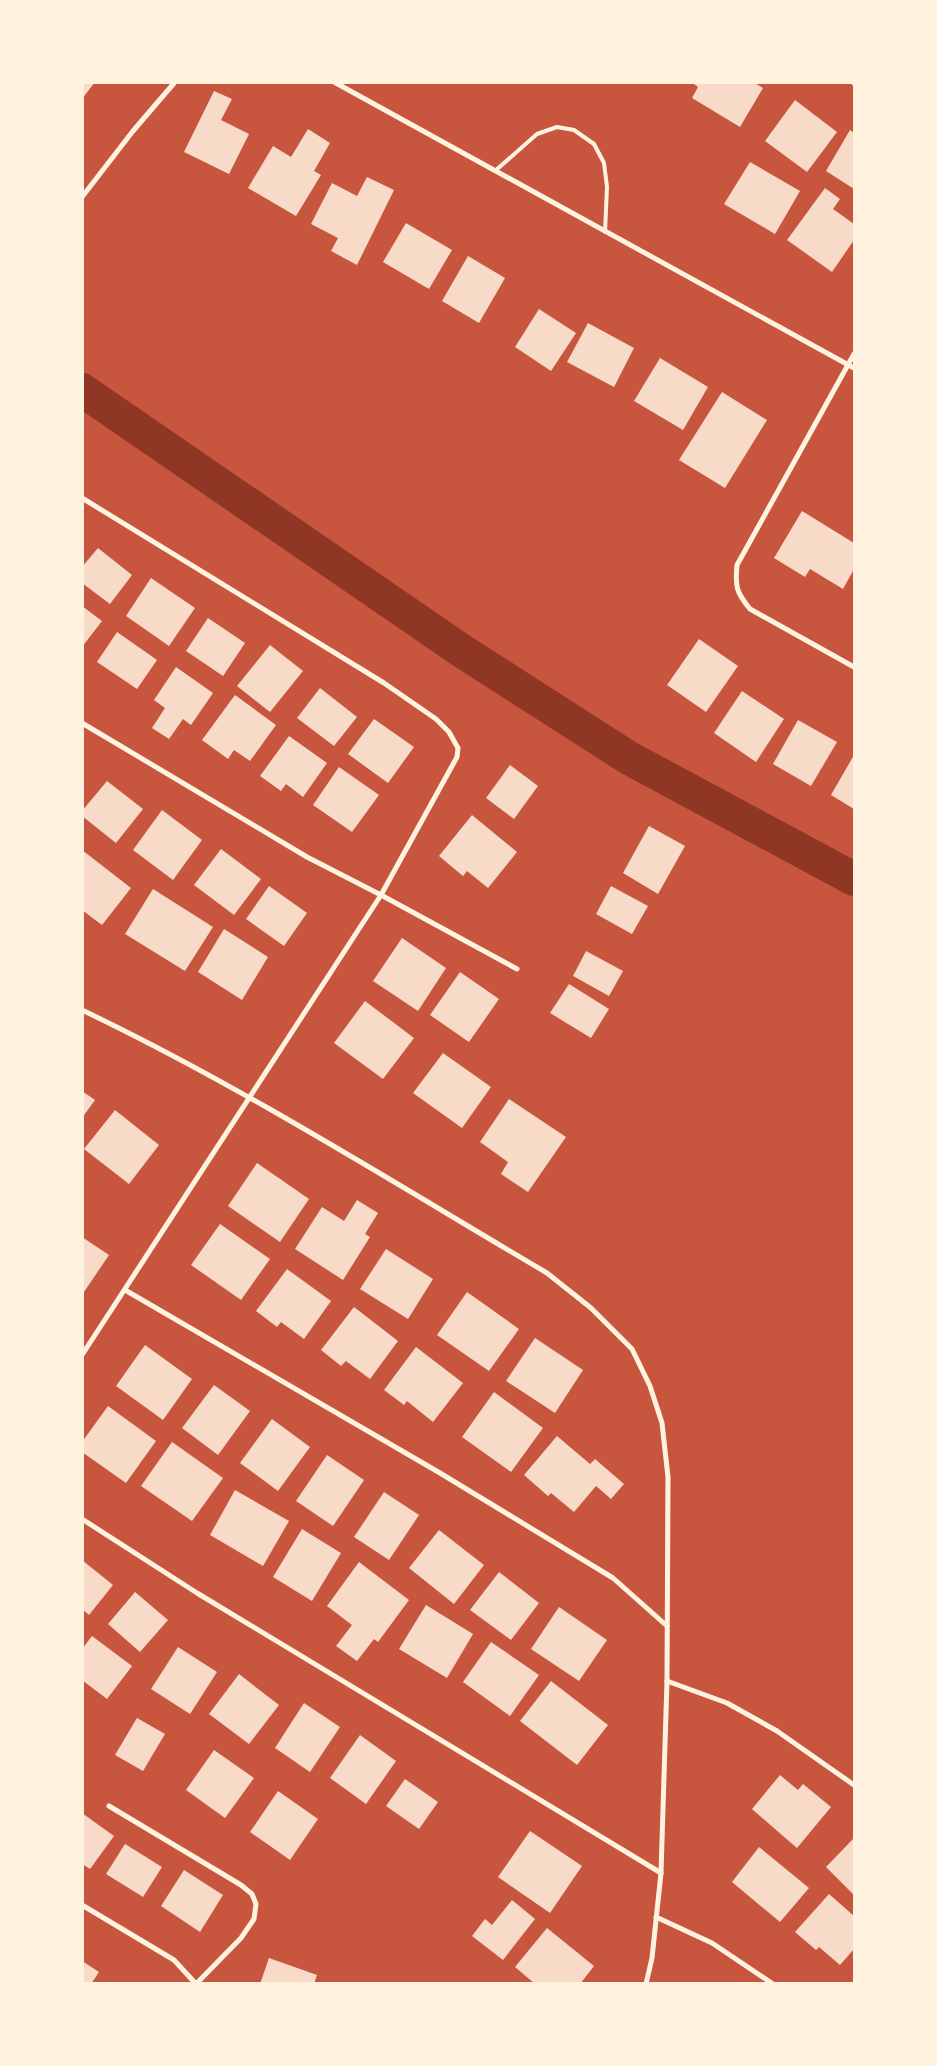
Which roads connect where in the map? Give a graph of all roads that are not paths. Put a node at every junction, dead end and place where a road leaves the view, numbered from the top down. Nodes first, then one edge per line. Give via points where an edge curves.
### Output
1 (174, 82) edge
2 (334, 82) edge
3 (495, 171) junction
4 (82, 197) edge
5 (606, 232) junction
6 (854, 354) edge
7 (848, 365) junction
8 (854, 368) edge
9 (82, 498) edge
10 (854, 667) edge
11 (82, 723) edge
12 (381, 895) junction
13 (517, 969) dead end
14 (82, 1010) edge
15 (250, 1098) junction
16 (125, 1290) junction
17 (82, 1355) edge
18 (82, 1519) edge
19 (667, 1626) junction
20 (667, 1681) junction
21 (854, 1785) edge
22 (109, 1806) dead end
23 (661, 1873) junction
24 (82, 1905) edge
25 (656, 1918) junction
26 (196, 1984) edge
27 (646, 1984) edge
28 (773, 1984) edge

1 - 4 street
2 - 3 street
3 - 5 street
3 - 5 lane via 537,134 557,127 574,130 594,144 604,162
5 - 7 street
6 - 7 street
7 - 8 street
7 - 10 street via 737,565 736,585 739,596 750,609
9 - 12 street via 384,683 436,719 449,732 458,748 457,757
11 - 12 street via 307,857
12 - 13 street
12 - 15 street
14 - 15 street via 141,1038
15 - 16 street
15 - 19 street via 547,1272 591,1308 632,1349 650,1386 662,1423 668,1477
16 - 17 street
16 - 19 street via 613,1578
18 - 23 street via 206,1598
19 - 20 street
20 - 21 street via 727,1703 778,1731
20 - 23 street
22 - 26 street via 252,1894 256,1904 254,1919 241,1938
23 - 25 street
24 - 26 street via 174,1960
25 - 27 street
25 - 28 street via 712,1943

